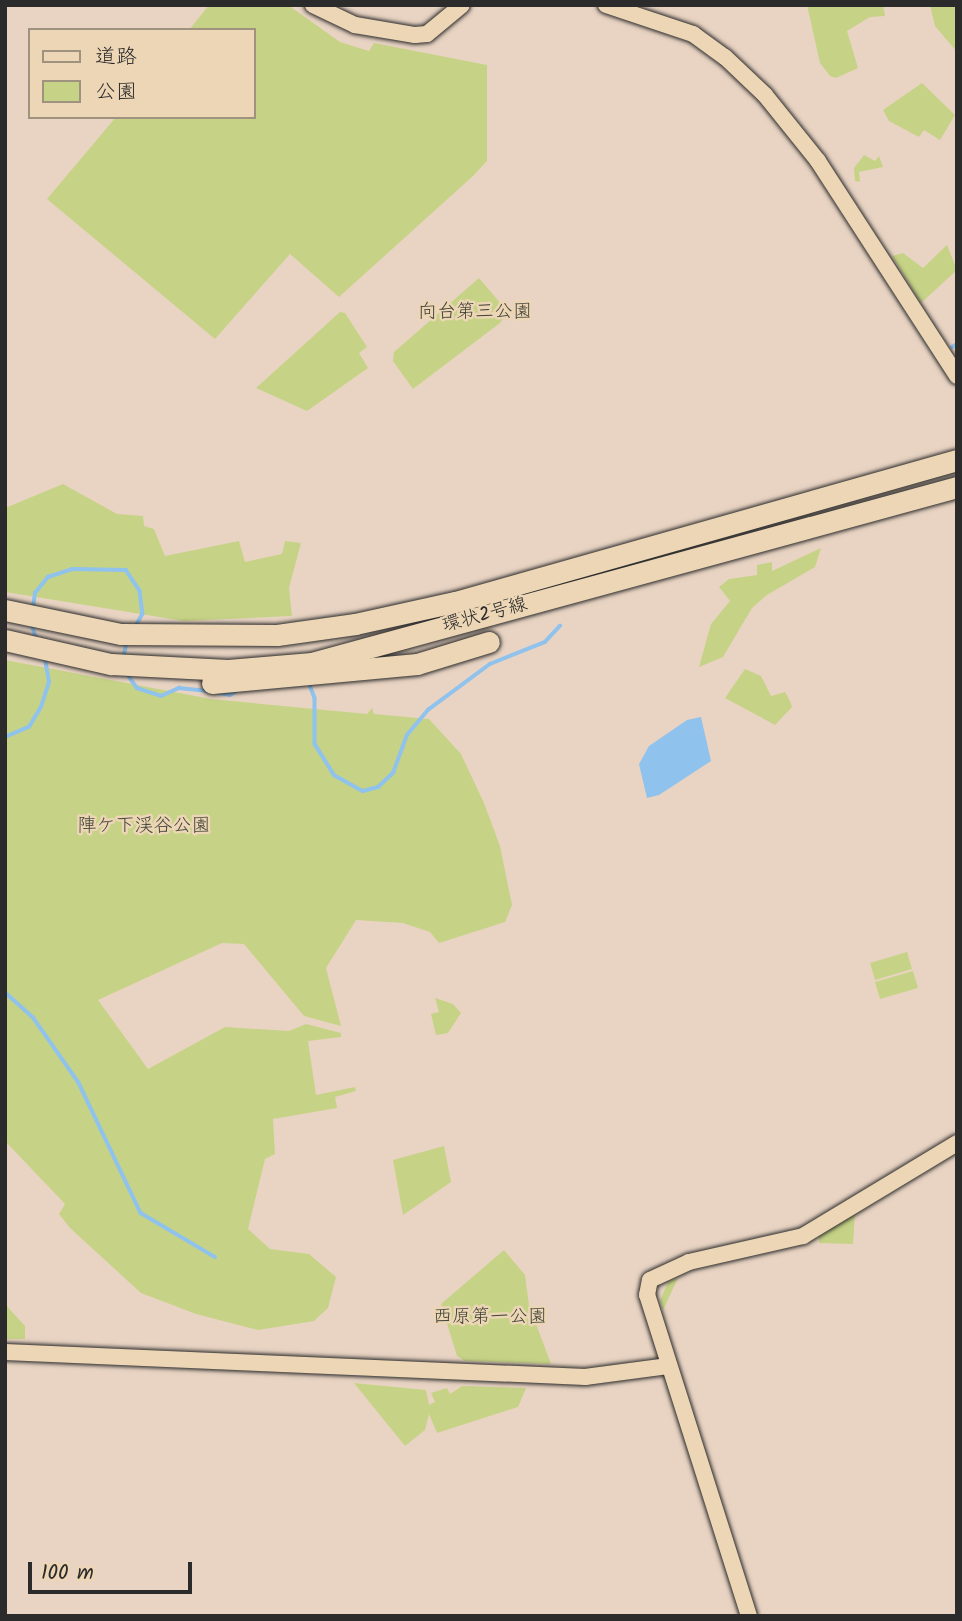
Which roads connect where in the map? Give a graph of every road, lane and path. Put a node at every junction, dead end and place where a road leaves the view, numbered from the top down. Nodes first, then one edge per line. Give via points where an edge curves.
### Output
1 (313, 5) edge
2 (462, 5) edge
3 (606, 5) edge
4 (957, 376) edge
5 (957, 460) edge
6 (948, 490) edge
7 (713, 571) dead end
8 (5, 610) edge
9 (5, 640) edge
10 (489, 642) dead end
11 (314, 669) junction
12 (957, 1143) edge
13 (5, 1352) edge
14 (668, 1366) junction
15 (749, 1616) edge

1 - 2 street via 355,25 415,35 427,34
3 - 4 street via 694,34 765,95 818,161
5 - 8 main road, 環状2号線 via 455,602 355,625 277,635 121,634
6 - 7 main road via 863,524
6 - 11 main road, 環状2号線
9 - 11 main road via 154,678 208,683
10 - 11 main road via 417,664
12 - 14 street via 803,1236 689,1262 656,1275 647,1295
13 - 14 street via 584,1377
14 - 15 street

